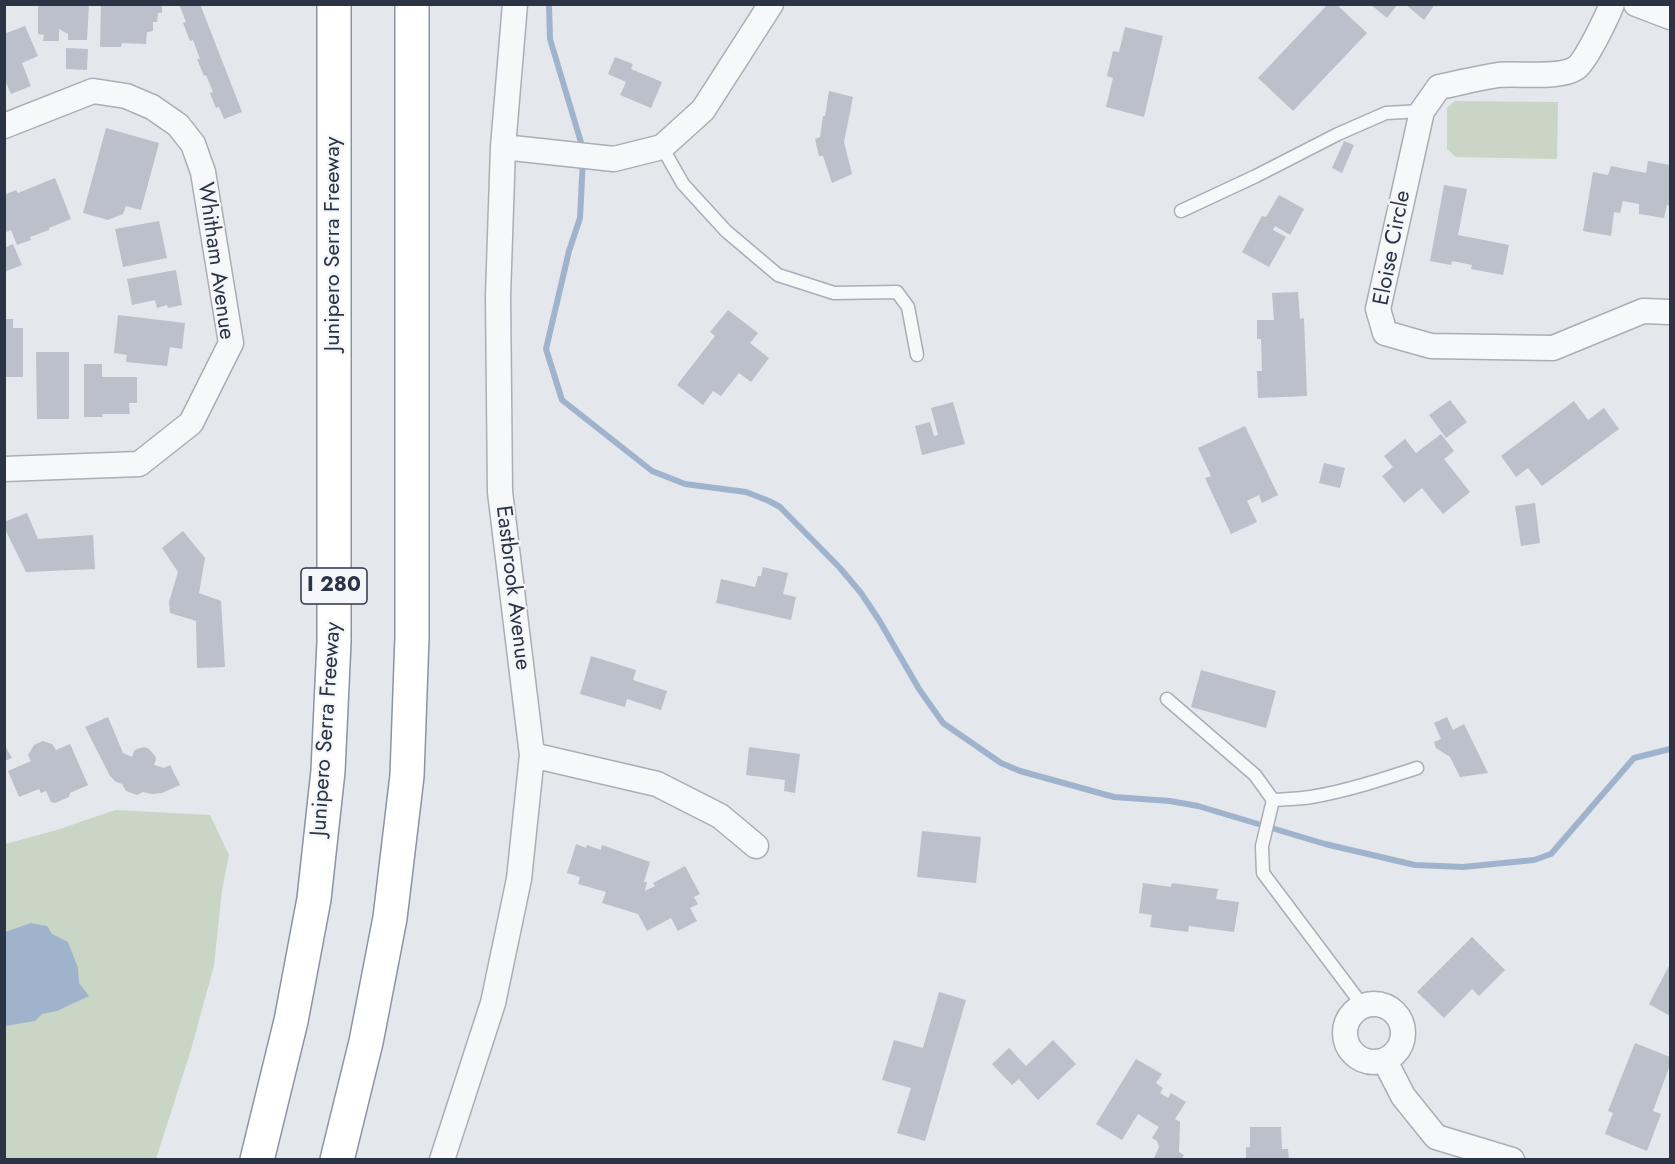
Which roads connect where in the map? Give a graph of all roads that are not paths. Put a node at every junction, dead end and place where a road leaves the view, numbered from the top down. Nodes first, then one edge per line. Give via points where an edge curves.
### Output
1 (334, 4) edge
2 (412, 4) edge
3 (515, 4) edge
4 (771, 4) edge
5 (1612, 4) edge
6 (1636, 4) edge
7 (1671, 17) edge
8 (1422, 111) junction
9 (4, 126) edge
10 (503, 147) junction
11 (662, 147) junction
12 (1181, 211) dead end
13 (1671, 312) edge
14 (917, 355) dead end
15 (4, 469) edge
16 (1167, 699) dead end
17 (532, 755) junction
18 (1417, 768) dead end
19 (1273, 800) junction
20 (756, 846) dead end
21 (1363, 1006) junction
22 (1386, 1061) junction
23 (257, 1160) edge
24 (337, 1160) edge
25 (442, 1160) edge
26 (1512, 1160) edge

1 - 23 highway, Junipero Serra Freeway / I 280 via 334,642 328,771 312,910 291,1021
2 - 24 highway via 412,637 407,776 390,918 366,1042
3 - 10 street, Eastbrook Avenue
4 - 11 street via 703,110
5 - 8 street, Eloise Circle via 1578,67 1566,74 1502,75 1440,87
6 - 7 street
8 - 12 lane via 1386,113
8 - 13 street, Eloise Circle via 1378,309 1385,333 1431,346 1553,348 1643,311
9 - 15 street, Whitham Avenue via 93,91 126,96 152,107 178,126 193,144 203,172 231,343 191,423 139,464
10 - 11 street via 614,159
10 - 17 street, Eastbrook Avenue via 498,296 500,492
11 - 14 lane via 690,192 726,231 778,275 834,293 897,292 908,308
16 - 19 lane via 1255,775
17 - 20 street via 657,784 720,816
17 - 25 street, Eastbrook Avenue via 519,879 493,1003
18 - 19 lane via 1327,794
19 - 21 lane via 1262,846 1263,873
21 - 22 street via 1371,1002 1388,1006 1400,1017 1404,1034 1399,1050
21 - 22 street via 1355,1009 1345,1023 1345,1040 1353,1055 1368,1063
22 - 26 street via 1403,1096 1436,1137

